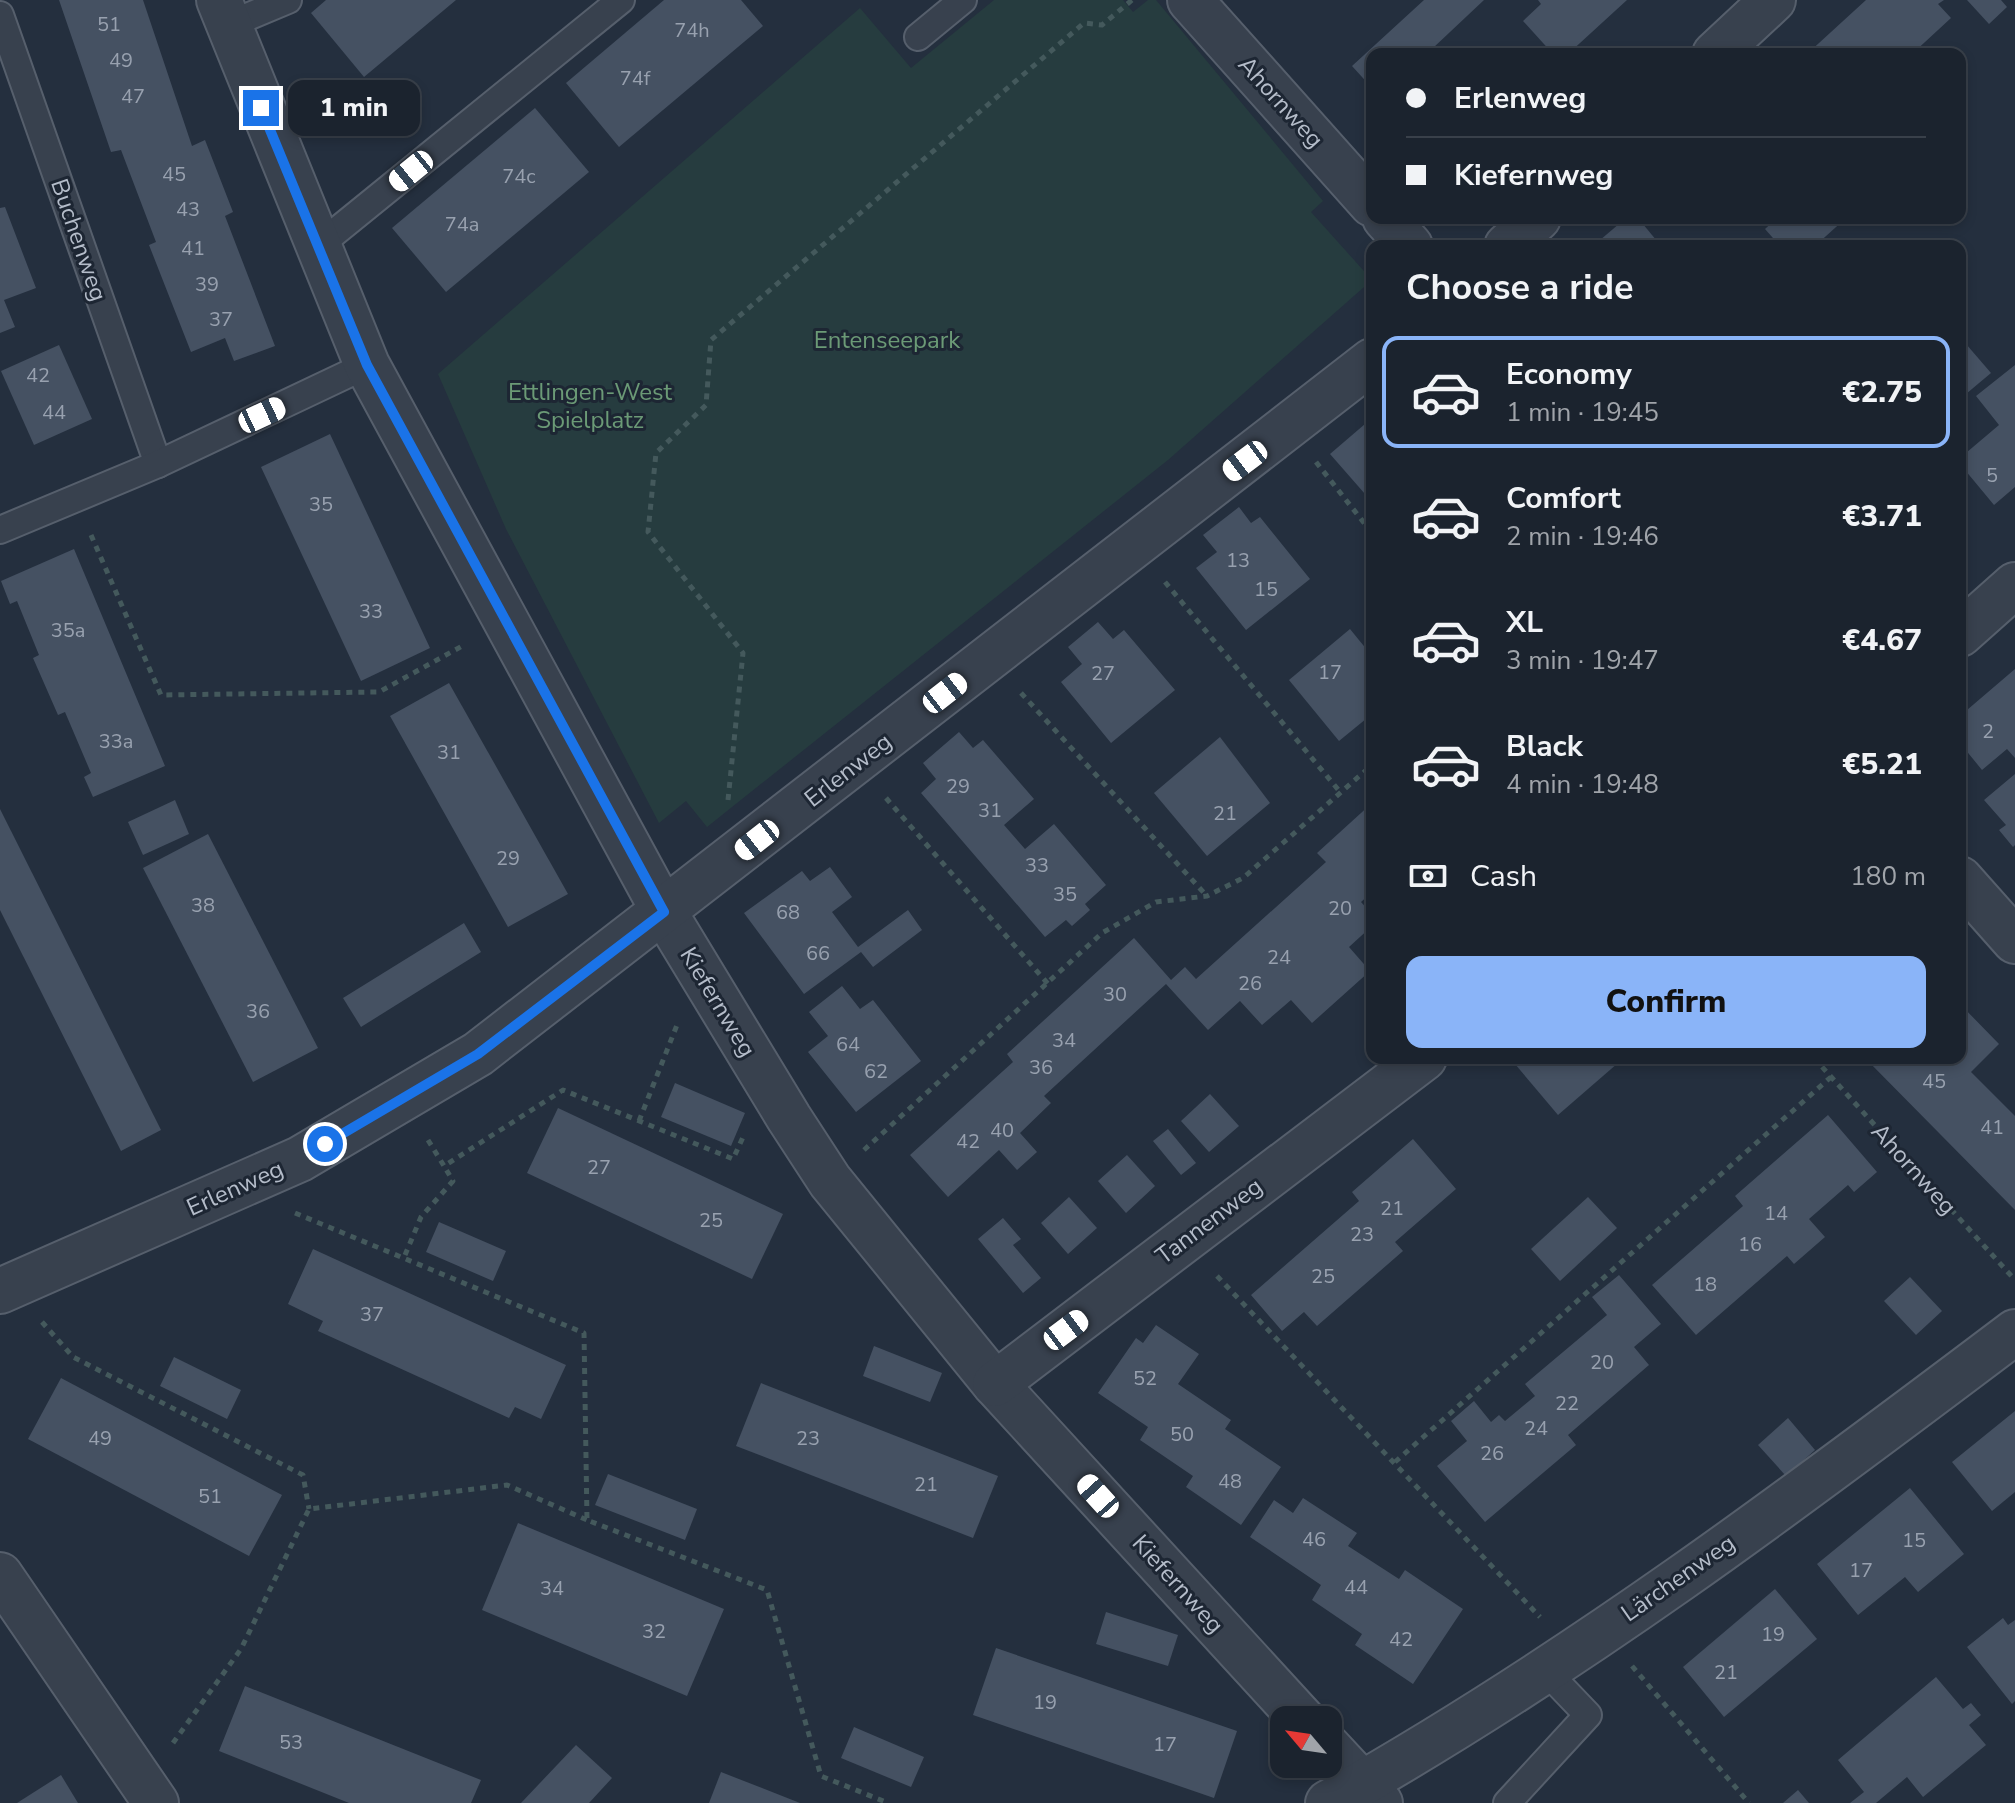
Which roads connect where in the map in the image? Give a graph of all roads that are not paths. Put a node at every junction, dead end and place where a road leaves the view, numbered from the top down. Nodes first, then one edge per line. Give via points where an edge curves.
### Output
1 (288, 0) edge
2 (621, 0) edge
3 (963, 0) edge
4 (1190, 0) edge
5 (1773, 0) edge
6 (224, 13) edge
7 (0, 15) edge
8 (918, 37) dead end
9 (1721, 48) edge
10 (1366, 197) edge
11 (1390, 224) edge
12 (1531, 224) edge
13 (1405, 240) edge
14 (1514, 240) edge
15 (318, 246) junction
16 (367, 365) junction
17 (1366, 366) edge
18 (158, 464) junction
19 (0, 530) edge
20 (2015, 585) edge
21 (1966, 629) edge
22 (1966, 886) edge
23 (664, 912) junction
24 (2015, 941) edge
25 (1416, 1064) edge
26 (10, 1287) edge
27 (2015, 1332) edge
28 (995, 1384) junction
29 (0, 1575) edge
30 (1574, 1652) junction
31 (1290, 1706) edge
32 (1342, 1772) edge
33 (146, 1788) edge
34 (1356, 1797) edge
35 (1507, 1803) edge

1 - 6 lane
2 - 15 lane
3 - 8 lane
4 - 10 street, Ahornweg
5 - 9 street
6 - 15 street, Kiefernweg
7 - 18 lane, Buchenweg
11 - 13 street
12 - 14 street
15 - 16 street, Kiefernweg
16 - 18 lane
16 - 23 street, Kiefernweg
17 - 23 street, Erlenweg
18 - 19 lane
20 - 21 street
22 - 24 street
23 - 26 street, Erlenweg via 478,1054 300,1159
23 - 28 street, Kiefernweg via 830,1181
25 - 28 street, Tannenweg
27 - 30 street, Lärchenweg
28 - 31 street, Kiefernweg
29 - 33 street
30 - 34 street, Lärchenweg
30 - 35 lane via 1588,1715
32 - 34 street

